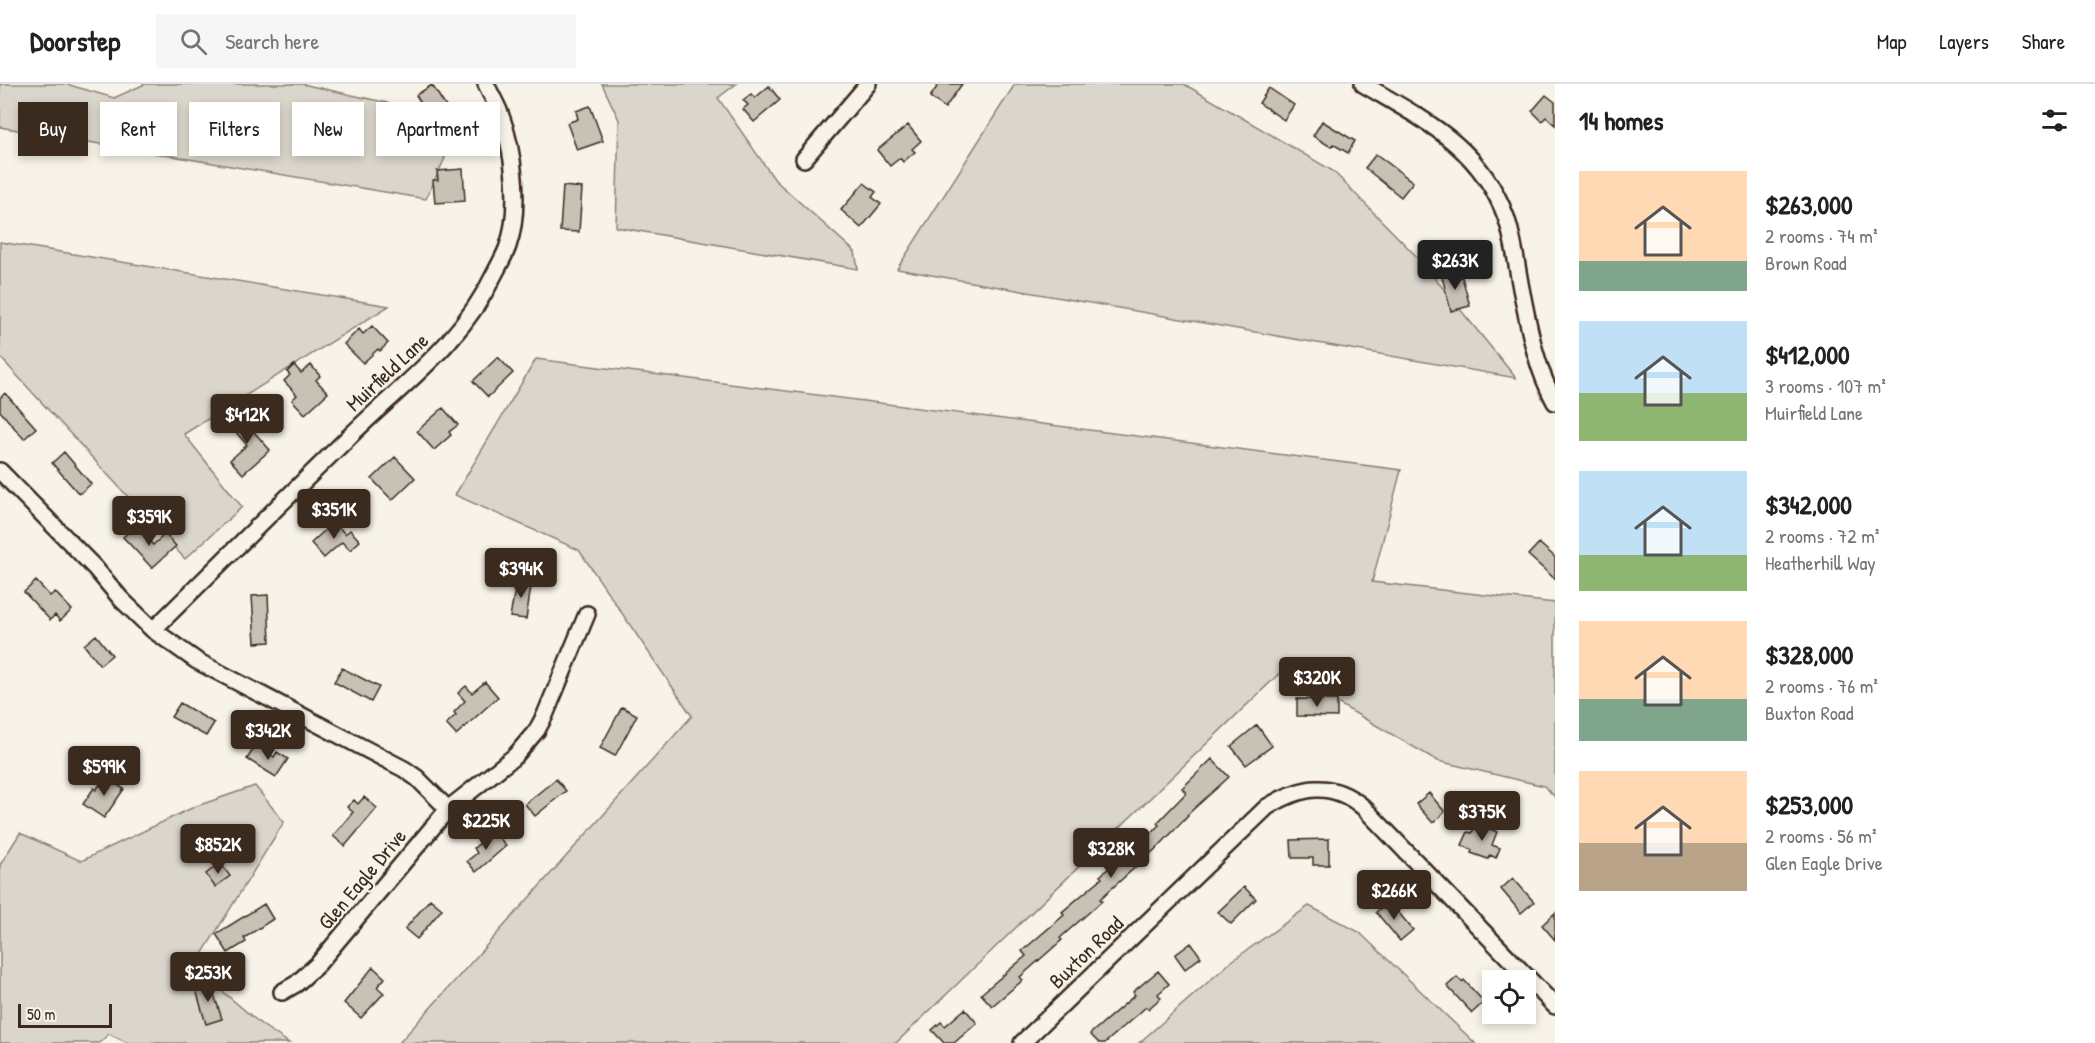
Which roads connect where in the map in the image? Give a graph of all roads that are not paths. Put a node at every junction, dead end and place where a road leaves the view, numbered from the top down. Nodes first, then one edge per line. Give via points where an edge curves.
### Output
1 (486, 84) edge
2 (868, 84) edge
3 (1363, 84) edge
4 (804, 159) dead end
5 (1555, 402) edge
6 (0, 471) edge
7 (587, 614) dead end
8 (153, 630) junction
9 (448, 809) junction
10 (282, 992) dead end
11 (1555, 1006) edge
12 (1022, 1043) edge

1 - 8 street, Muirfield Lane via 510,146 514,210 508,246 484,297 453,339
2 - 4 street
3 - 5 street via 1462,148 1487,178 1507,219 1533,341
6 - 8 street
7 - 9 street, Glen Eagle Drive via 537,730 504,767
8 - 9 street via 197,661 404,769
9 - 10 street, Glen Eagle Drive via 318,964
11 - 12 street, Buxton Road via 1363,807 1345,795 1321,788 1300,790 1267,807

